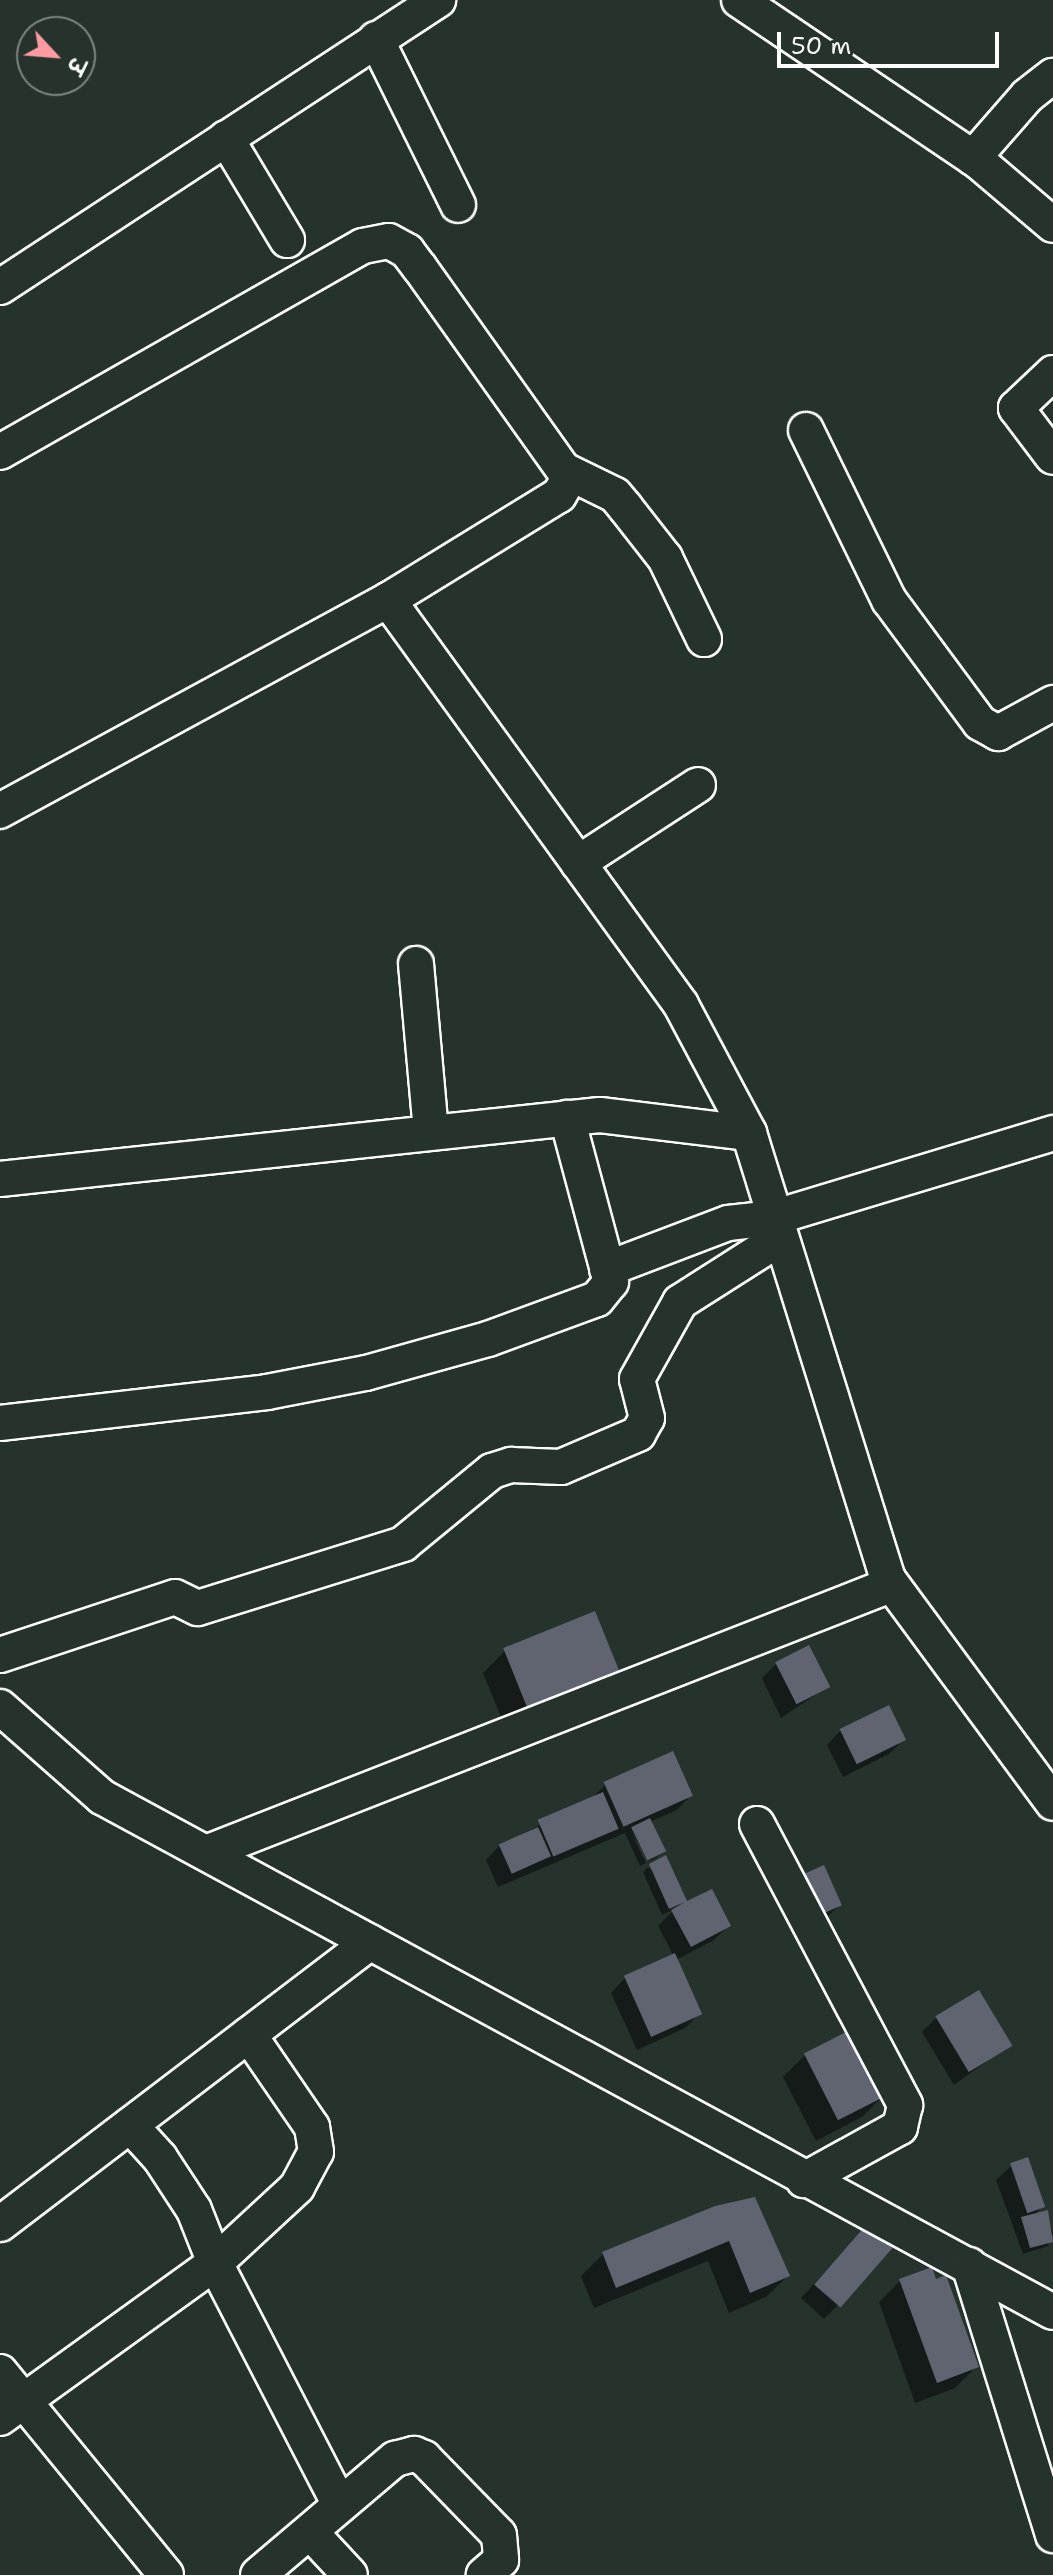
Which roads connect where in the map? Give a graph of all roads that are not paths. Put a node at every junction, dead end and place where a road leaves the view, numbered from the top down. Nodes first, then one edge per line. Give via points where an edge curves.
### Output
1 (438, 0) edge
2 (739, 0) edge
3 (376, 39) junction
4 (1053, 76) edge
5 (226, 138) junction
6 (973, 158) junction
7 (458, 205) dead end
8 (1053, 225) edge
9 (287, 240) dead end
10 (0, 287) edge
11 (1053, 373) edge
12 (806, 430) dead end
13 (0, 452) edge
14 (1053, 457) edge
15 (568, 472) junction
16 (388, 600) junction
17 (704, 639) dead end
18 (1053, 703) edge
19 (698, 785) dead end
20 (0, 811) edge
21 (578, 863) junction
22 (416, 964) dead end
23 (567, 1118) junction
24 (431, 1132) junction
25 (749, 1133) junction
26 (1053, 1133) edge
27 (0, 1179) edge
28 (776, 1228) junction
29 (607, 1269) junction
30 (0, 1423) edge
31 (888, 1579) junction
32 (0, 1655) edge
33 (8, 1725) edge
34 (1053, 1803) edge
35 (757, 1824) dead end
36 (208, 1852) junction
37 (370, 1942) junction
38 (249, 2035) junction
39 (130, 2125) junction
40 (804, 2180) junction
41 (0, 2224) edge
42 (215, 2263) junction
43 (969, 2265) junction
44 (1053, 2312) edge
45 (0, 2372) edge
46 (12, 2410) edge
47 (340, 2505) junction
48 (311, 2533) junction
49 (1053, 2535) edge
50 (166, 2575) edge
51 (258, 2575) edge
52 (350, 2575) edge
53 (484, 2575) edge

1 - 3 street
2 - 6 street
3 - 5 street
3 - 7 street
4 - 6 street via 1027,96
5 - 9 street
5 - 10 street
6 - 8 street
11 - 14 street via 1016,408
12 - 18 street via 889,600 980,723 998,733
13 - 15 street via 363,246 389,241 407,251
15 - 16 street via 567,488 559,495
15 - 17 street via 615,495 625,507 665,558
16 - 20 street
16 - 21 street
19 - 21 street
21 - 25 street via 681,1005
22 - 24 street
23 - 24 street
23 - 25 street via 600,1115
23 - 29 street
24 - 27 street
25 - 28 street
26 - 28 street
28 - 29 street via 728,1223
28 - 31 street
28 - 32 street via 680,1302 637,1379 647,1418 638,1434 561,1467 511,1465 492,1471 403,1544 198,1608 175,1597
29 - 30 street via 610,1286 597,1299 488,1339 366,1373 267,1392
31 - 34 street
31 - 36 street via 880,1589
33 - 36 street via 102,1797
35 - 40 street via 905,2105 900,2127
36 - 37 street
37 - 38 street
37 - 40 street
38 - 39 street
38 - 42 street via 298,2101 312,2127 316,2152 297,2187
39 - 41 street
39 - 42 street via 160,2158 194,2210
40 - 43 street
42 - 46 street
42 - 47 street
43 - 44 street
43 - 49 street
45 - 46 street
46 - 50 street
47 - 48 street
47 - 53 street via 395,2459 419,2455 499,2535 501,2560
48 - 51 street
48 - 52 street

